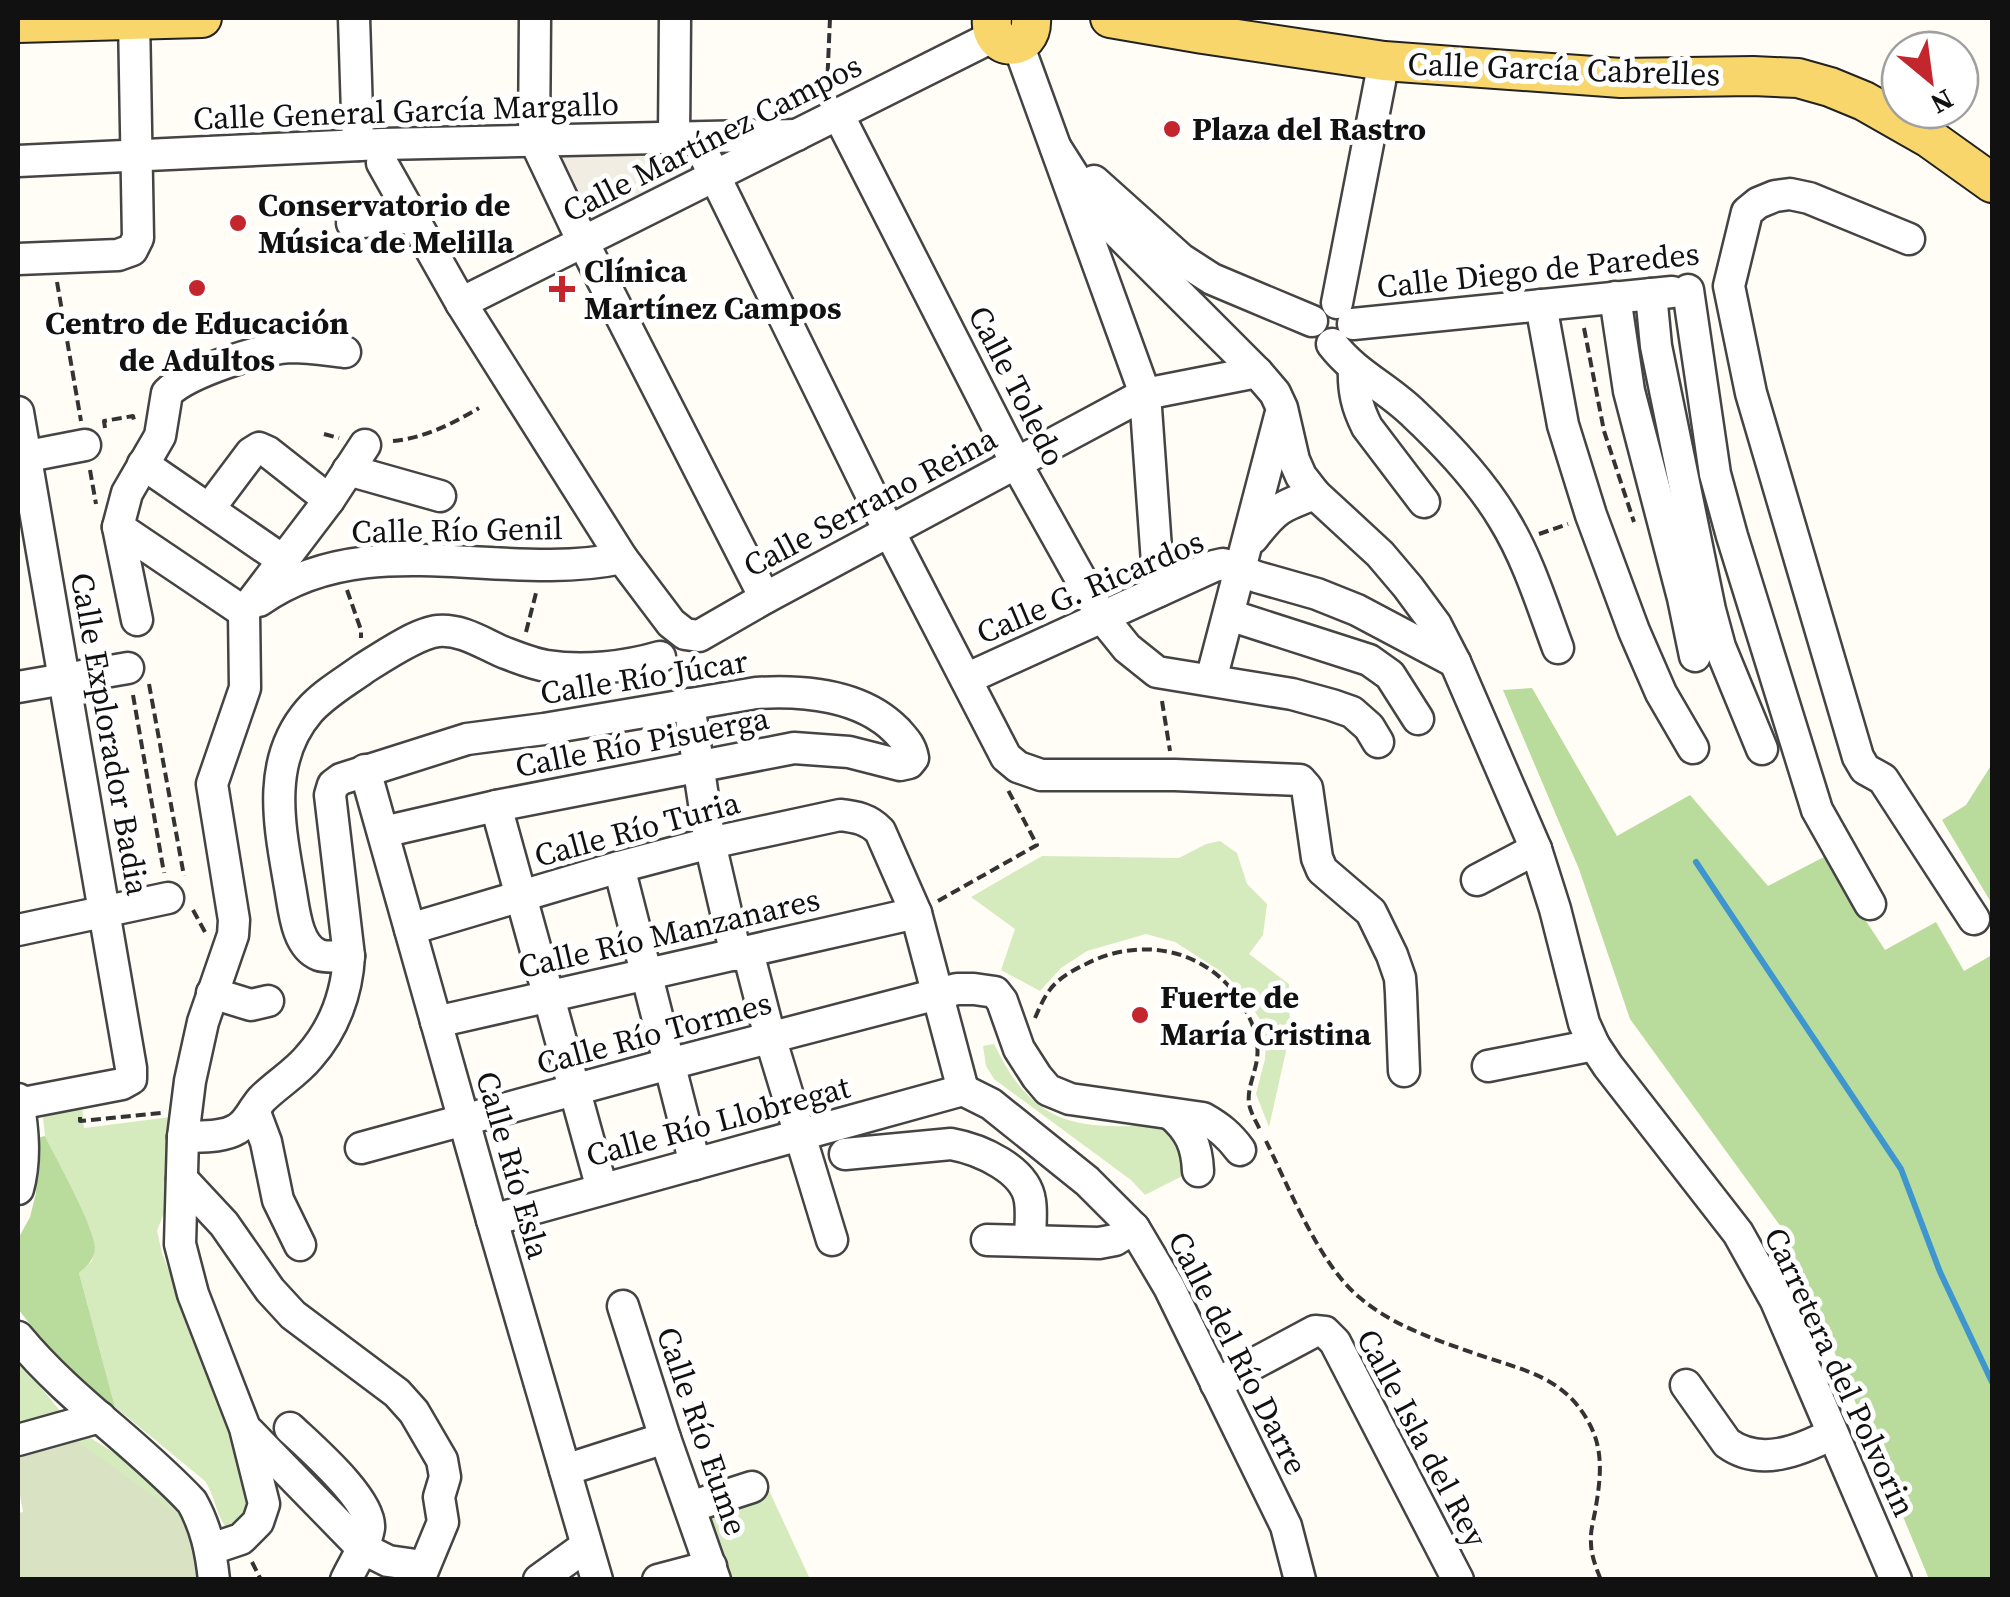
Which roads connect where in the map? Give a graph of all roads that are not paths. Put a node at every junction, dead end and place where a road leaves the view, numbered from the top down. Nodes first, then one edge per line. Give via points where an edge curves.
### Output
1 (202, 18) edge
2 (354, 18) edge
3 (535, 18) edge
4 (675, 18) edge
5 (1110, 18) edge
6 (134, 19) edge
7 (18, 23) edge
8 (1020, 26) edge
9 (1204, 26) edge
10 (1384, 61) junction
11 (832, 117) junction
12 (797, 135) junction
13 (685, 138) junction
14 (534, 140) junction
15 (1056, 148) junction
16 (370, 154) junction
17 (136, 155) junction
18 (18, 161) edge
19 (713, 177) junction
20 (1992, 183) edge
21 (412, 217) junction
22 (352, 223) dead end
23 (1909, 240) dead end
24 (583, 242) junction
25 (18, 258) edge
26 (1729, 286) junction
27 (1688, 290) junction
28 (1651, 294) junction
29 (1615, 297) junction
30 (461, 303) junction
31 (1541, 305) junction
32 (1333, 323) junction
33 (345, 352) dead end
34 (1354, 368) junction
35 (1257, 372) junction
36 (1145, 394) junction
37 (1282, 408) junction
38 (18, 412) edge
39 (365, 444) road end
40 (85, 445) road end
41 (22, 458) edge
42 (1016, 463) junction
43 (144, 464) junction
44 (348, 470) junction
45 (1315, 494) junction
46 (440, 496) dead end
47 (329, 500) junction
48 (1424, 502) dead end
49 (209, 508) junction
50 (118, 527) junction
51 (890, 531) junction
52 (622, 558) junction
53 (1243, 559) junction
54 (284, 561) junction
55 (1158, 591) junction
56 (765, 598) junction
57 (244, 612) junction
58 (1229, 615) junction
59 (1102, 617) junction
60 (138, 620) dead end
61 (1558, 648) dead end
62 (1698, 654) junction
63 (660, 657) dead end
64 (1456, 662) junction
65 (138, 672) road end
66 (65, 679) junction
67 (966, 679) junction
68 (1211, 680) junction
69 (18, 687) edge
70 (689, 704) junction
71 (1418, 719) dead end
72 (1378, 742) dead end
73 (1692, 748) dead end
74 (1762, 750) dead end
75 (913, 758) joint
76 (697, 765) junction
77 (365, 770) junction
78 (496, 806) junction
79 (383, 832) junction
80 (710, 843) junction
81 (1536, 849) junction
82 (620, 867) junction
83 (1477, 880) dead end
84 (182, 895) road end
85 (521, 897) junction
86 (1870, 904) dead end
87 (105, 912) junction
88 (916, 913) junction
89 (1974, 919) dead end
90 (410, 929) junction
91 (18, 930) edge
92 (742, 953) junction
93 (349, 956) junction
94 (646, 974) junction
95 (953, 992) junction
96 (212, 994) junction
97 (548, 996) junction
98 (268, 1001) dead end
99 (436, 1022) junction
100 (770, 1037) junction
101 (1594, 1045) junction
102 (670, 1064) junction
103 (1488, 1066) dead end
104 (1404, 1071) dead end
105 (575, 1090) junction
106 (963, 1090) junction
107 (18, 1102) edge
108 (254, 1110) junction
109 (1171, 1114) junction
110 (464, 1120) junction
111 (184, 1124) junction
112 (799, 1135) junction
113 (361, 1148) dead end
114 (1240, 1150) dead end
115 (846, 1154) dead end
116 (695, 1164) junction
117 (1198, 1171) dead end
118 (182, 1179) junction
119 (18, 1189) edge
120 (602, 1190) junction
121 (492, 1220) junction
122 (224, 1224) junction
123 (1134, 1228) junction
124 (832, 1240) dead end
125 (987, 1240) dead end
126 (1030, 1240) junction
127 (180, 1244) junction
128 (300, 1245) dead end
129 (623, 1306) dead end
130 (18, 1337) edge
131 (1216, 1384) junction
132 (1686, 1385) dead end
133 (100, 1417) junction
134 (245, 1428) junction
135 (290, 1428) dead end
136 (1832, 1434) junction
137 (665, 1438) junction
138 (18, 1440) edge
139 (565, 1470) junction
140 (752, 1486) dead end
141 (690, 1507) junction
142 (586, 1546) junction
143 (362, 1548) junction
144 (212, 1564) edge
145 (421, 1572) edge
146 (713, 1573) edge
147 (346, 1580) edge
148 (539, 1580) edge
149 (597, 1580) edge
150 (658, 1580) edge
151 (1300, 1580) edge
152 (1458, 1580) edge
153 (1896, 1580) edge

1 - 6 main road
2 - 16 street
3 - 14 street
4 - 13 street
5 - 9 main road, Calle García Cabrelles
6 - 7 main road
6 - 17 street
8 - 11 street, Calle Martínez Campos
8 - 15 street
9 - 10 main road, Calle García Cabrelles
10 - 20 main road, Calle García Cabrelles via 1621,78 1798,78 1864,100
10 - 32 street
11 - 12 street, Calle Martínez Campos
11 - 42 street, Calle Toledo
12 - 13 street, Calle General García Margallo
12 - 19 street, Calle Martínez Campos
13 - 14 street, Calle General García Margallo
13 - 19 street
14 - 16 street, Calle General García Margallo
14 - 24 street
15 - 32 street, Calle Diego de Paredes via 1212,279
15 - 35 street, Carretera del Polvorin via 1106,221
15 - 36 street
16 - 17 street, Calle General García Margallo
16 - 21 street
17 - 18 street, Calle General García Margallo
17 - 25 street via 138,238 132,250
19 - 24 street, Calle Martínez Campos
19 - 51 street
21 - 22 street
21 - 30 street
23 - 26 street via 1810,198 1774,196 1747,212
24 - 30 street, Calle Martínez Campos
24 - 56 street
26 - 27 street, Calle Diego de Paredes
26 - 89 street via 1751,393 1858,758 1883,779
27 - 28 street, Calle Diego de Paredes
27 - 86 street via 1715,474 1738,555 1817,810
28 - 29 street, Calle Diego de Paredes
28 - 62 street via 1706,592
29 - 31 street, Calle Diego de Paredes
29 - 62 street via 1629,391
30 - 52 street
31 - 32 street, Calle Diego de Paredes
31 - 73 street via 1563,425 1591,515 1661,694
32 - 34 street
33 - 43 street via 266,351 188,378 167,393 160,436
34 - 48 street via 1360,414
34 - 61 street via 1439,438 1504,519
35 - 36 street, Calle Serrano Reina
35 - 37 street, Carretera del Polvorin
36 - 42 street, Calle Serrano Reina
36 - 55 street
37 - 45 street, Carretera del Polvorin via 1294,460
37 - 53 street
38 - 41 street, Calle Explorador Badia
39 - 44 street
40 - 41 street
41 - 66 street, Calle Explorador Badia
42 - 51 street, Calle Serrano Reina
42 - 59 street, Calle Toledo
43 - 49 street
43 - 50 street via 127,492
44 - 46 street
44 - 47 street
45 - 53 street via 1271,514
45 - 64 street, Carretera del Polvorin via 1380,554
47 - 49 street via 259,448
47 - 54 street
49 - 54 street
50 - 57 street
50 - 60 street
51 - 56 street, Calle Serrano Reina
51 - 67 street
52 - 56 street, Calle Serrano Reina via 685,634 699,636
52 - 57 street, Calle Río Genil via 573,564 381,560 289,584
53 - 55 street, Calle G. Ricardos
53 - 58 street
53 - 64 street via 1258,577 1357,610
54 - 57 street
55 - 59 street, Calle G. Ricardos
57 - 96 street via 244,688 212,784 234,920
58 - 68 street
58 - 71 street via 1369,660 1390,674
59 - 67 street, Calle G. Ricardos
59 - 68 street, Calle Toledo via 1157,672
62 - 74 street
63 - 93 street via 632,665 546,666 440,631 368,666 311,708 287,752 278,816 302,940 321,956
64 - 81 street, Carretera del Polvorin
65 - 66 street
66 - 69 street
66 - 87 street, Calle Explorador Badia
67 - 104 street via 1006,757 1041,774 1300,780 1322,870 1371,912 1392,955 1400,978
68 - 72 street via 1352,712
70 - 75 street, Calle Río Júcar via 756,693 818,694 890,724
70 - 76 street
70 - 77 street, Calle Río Júcar via 467,739
75 - 76 street, Calle Río Pisuerga via 900,765 794,748
76 - 78 street, Calle Río Pisuerga
76 - 80 street
77 - 79 street, Calle Río Esla
77 - 93 street via 340,779 330,794
78 - 79 street, Calle Río Pisuerga
78 - 85 street
79 - 90 street, Calle Río Esla
80 - 82 street, Calle Río Turia
80 - 88 street, Calle Río Turia via 840,814 871,822
80 - 92 street
81 - 83 street
81 - 101 street, Carretera del Polvorin
82 - 85 street, Calle Río Turia
82 - 94 street
84 - 87 street
85 - 90 street, Calle Río Turia
85 - 97 street
87 - 91 street
87 - 107 street, Calle Explorador Badia via 130,1079
88 - 92 street, Calle Río Manzanares
88 - 95 street
90 - 99 street, Calle Río Esla
92 - 94 street, Calle Río Manzanares
92 - 100 street
93 - 108 street via 343,995 324,1037
94 - 97 street, Calle Río Manzanares
94 - 102 street
95 - 100 street, Calle Río Tormes
95 - 106 street
95 - 109 street via 995,992 1019,1048 1057,1095
96 - 98 street
96 - 111 street
97 - 99 street, Calle Río Manzanares
97 - 105 street
99 - 110 street, Calle Río Esla
100 - 102 street, Calle Río Tormes
100 - 112 street
101 - 103 street
101 - 136 street, Carretera del Polvorin via 1738,1233 1776,1301
102 - 105 street, Calle Río Tormes
102 - 116 street
105 - 110 street, Calle Río Tormes
105 - 120 street
106 - 112 street, Calle Río Llobregat
106 - 123 street, Calle del Río Darre via 991,1104 1087,1181
107 - 119 street
108 - 111 street via 243,1126 224,1134
108 - 128 street via 278,1200
109 - 114 street via 1203,1118
109 - 117 street via 1192,1138
110 - 113 street, Calle Río Tormes
110 - 121 street, Calle Río Esla
111 - 118 street
112 - 116 street, Calle Río Llobregat
112 - 124 street
115 - 126 street via 951,1144 989,1156 1026,1189
116 - 120 street, Calle Río Llobregat
118 - 122 street
118 - 127 street
120 - 121 street, Calle Río Llobregat
121 - 139 street, Calle Río Esla
122 - 127 street
122 - 145 street via 293,1315 414,1412 442,1460 443,1522
123 - 126 street via 1099,1243
123 - 131 street, Calle del Río Darre
125 - 126 street
127 - 134 street
129 - 137 street, Calle Río Eume
130 - 133 street
131 - 151 street, Calle del Río Darre via 1286,1526
131 - 152 street, Calle Isla del Rey via 1315,1331 1325,1332
132 - 136 street via 1736,1449 1769,1456
133 - 138 street
133 - 144 street via 192,1502
134 - 143 street
134 - 144 street via 264,1504 258,1522
135 - 143 street via 362,1505 369,1526
136 - 153 street, Carretera del Polvorin
137 - 139 street
137 - 141 street, Calle Río Eume
139 - 142 street, Calle Río Esla
140 - 141 street
141 - 146 street, Calle Río Eume
142 - 148 street
142 - 149 street, Calle Río Esla
143 - 145 street
143 - 147 street
146 - 150 street

